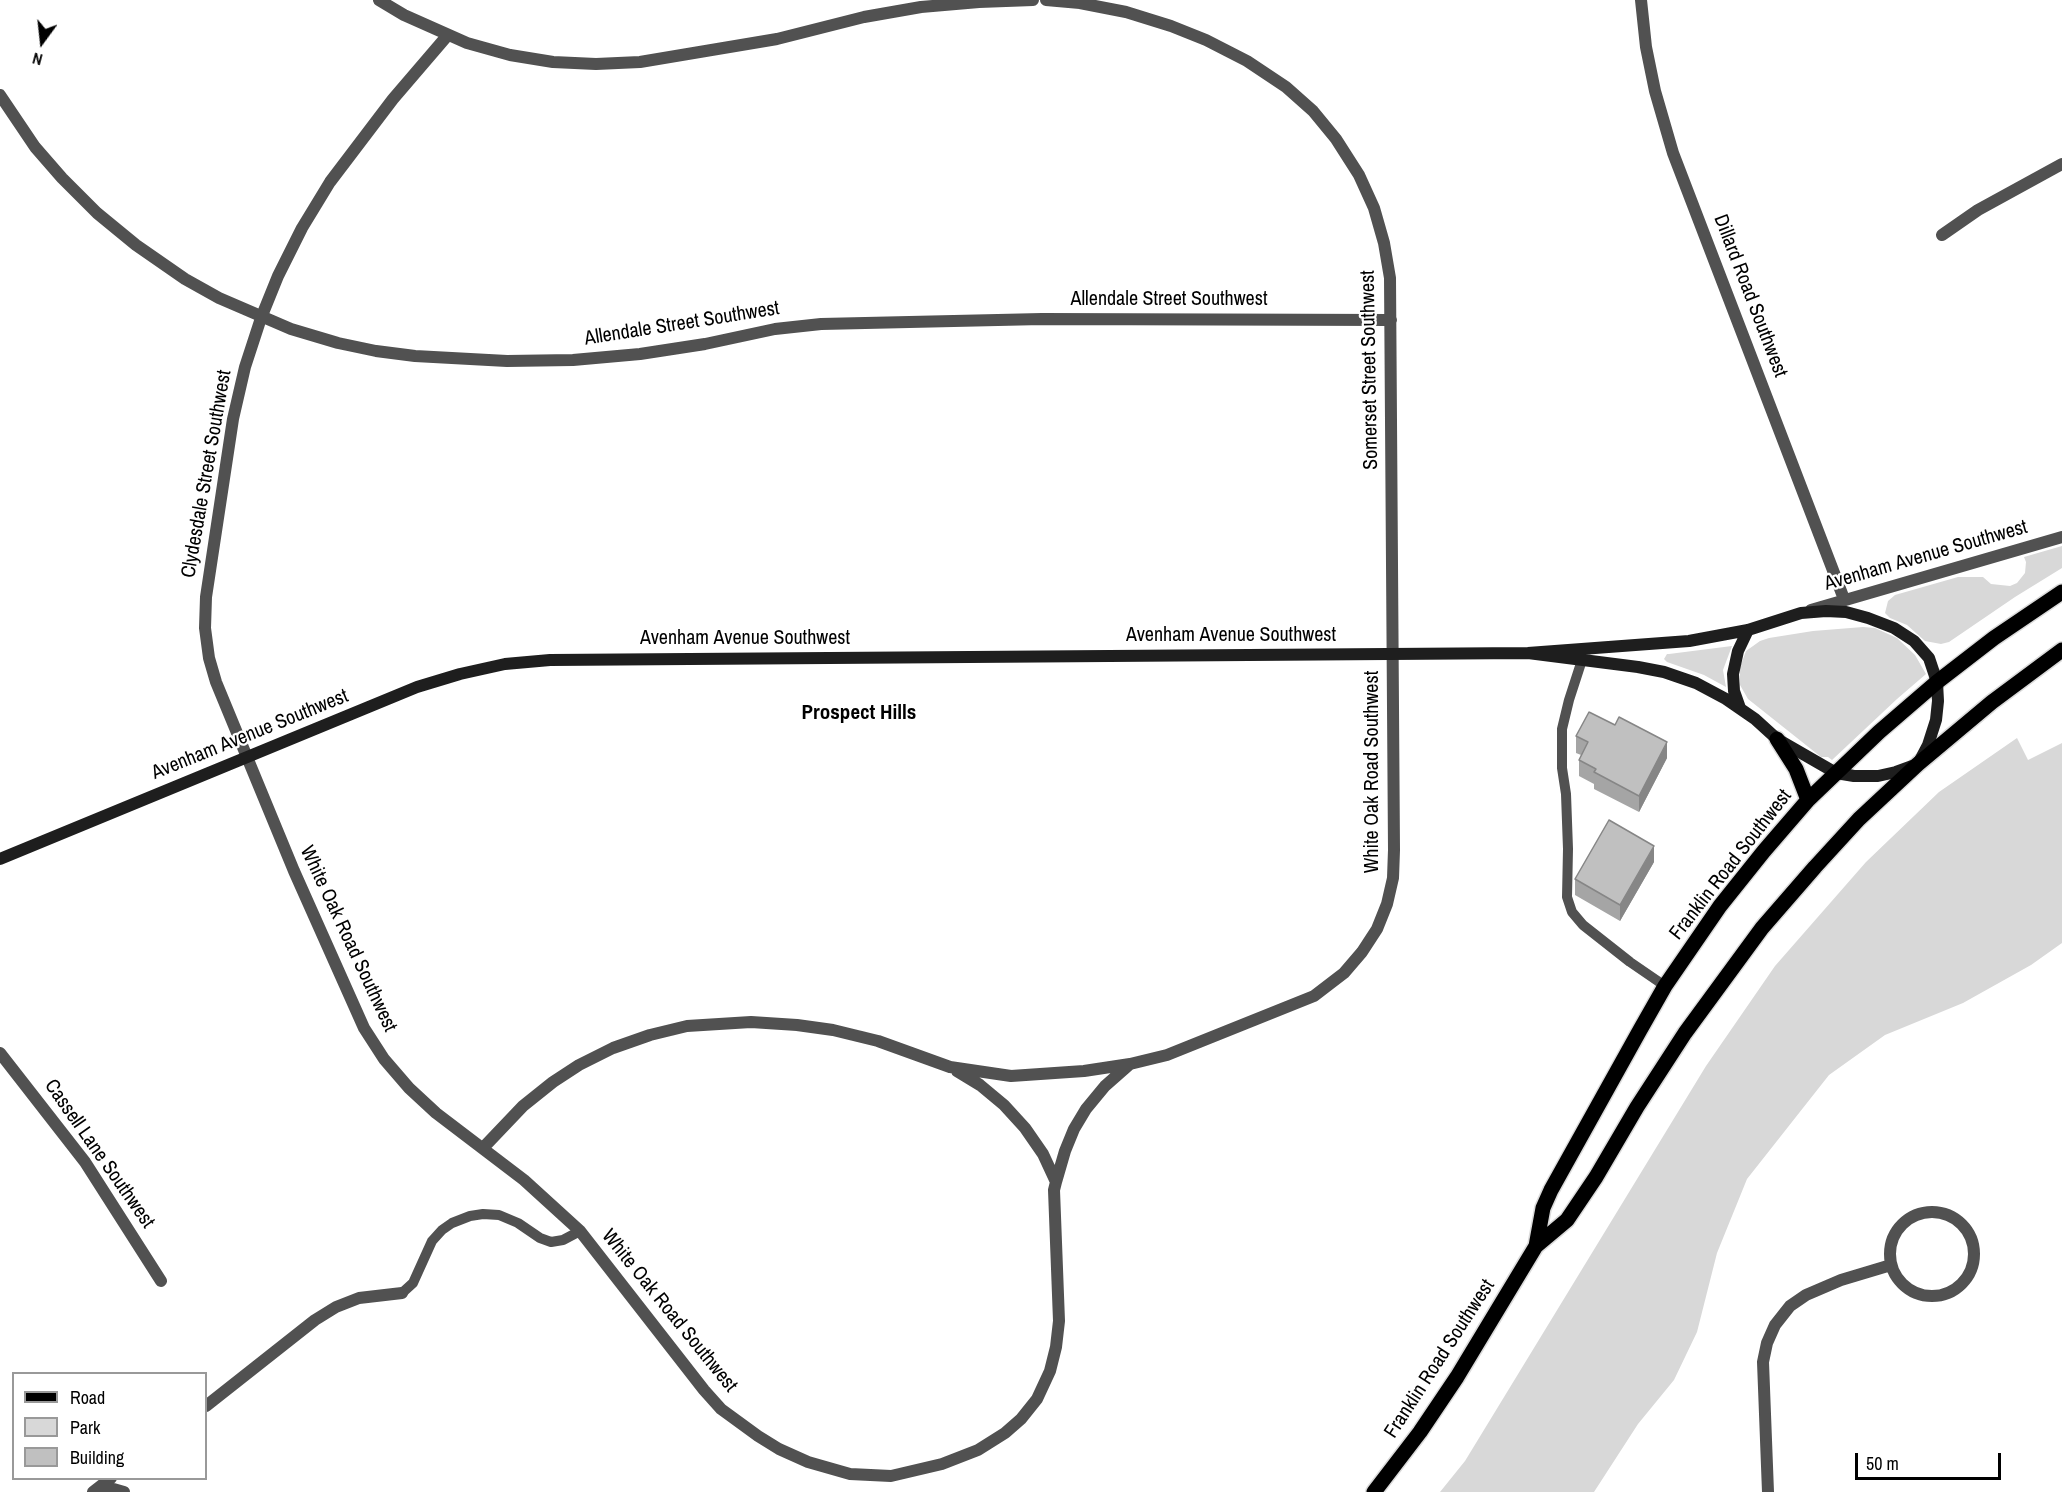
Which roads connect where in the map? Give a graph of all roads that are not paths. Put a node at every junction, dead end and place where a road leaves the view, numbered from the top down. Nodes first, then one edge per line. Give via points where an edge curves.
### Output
1 (380, 0) edge
2 (1033, 0) edge
3 (1046, 0) edge
4 (1641, 0) edge
5 (920, 4) edge
6 (447, 36) junction
7 (0, 95) edge
8 (2062, 164) edge
9 (1942, 235) dead end
10 (261, 318) junction
11 (1391, 320) junction
12 (2062, 537) edge
13 (2062, 592) edge
14 (1844, 599) junction
15 (1801, 613) junction
16 (1748, 630) junction
17 (2062, 650) edge
18 (1528, 653) junction
19 (1393, 654) junction
20 (1582, 660) junction
21 (1937, 682) junction
22 (1740, 708) junction
23 (1777, 739) junction
24 (247, 757) junction
25 (1918, 764) junction
26 (1836, 773) junction
27 (1808, 800) junction
28 (0, 859) edge
29 (1665, 986) junction
30 (0, 1053) edge
31 (1130, 1064) junction
32 (950, 1067) junction
33 (483, 1148) junction
34 (1056, 1182) junction
35 (580, 1231) junction
36 (1536, 1246) junction
37 (1891, 1265) junction
38 (161, 1281) dead end
39 (402, 1293) joint
40 (207, 1405) edge
41 (102, 1485) edge
42 (124, 1492) edge
43 (1374, 1492) edge
44 (1768, 1492) edge

1 - 6 street
2 - 5 street
3 - 11 street, Somerset Street Southwest via 1126,12 1206,40 1247,61 1313,111 1348,157 1374,208 1390,278
4 - 14 street, Dillard Road Southwest via 1655,91 1673,153
5 - 6 street via 777,39 640,62 553,62 510,55
6 - 10 street, Clydesdale Street Southwest via 330,182 302,228
7 - 10 street, Allendale Street Southwest via 35,147 97,213 185,279
8 - 9 street via 1978,210
10 - 11 street, Allendale Street Southwest via 376,351 507,361 640,354 821,324 1042,319
10 - 24 street, Clydesdale Street Southwest via 233,419 206,597 205,628 216,682
11 - 19 street, Somerset Street Southwest
12 - 14 street, Avenham Avenue Southwest
13 - 21 main road, Franklin Road Southwest
14 - 15 street, Avenham Avenue Southwest
15 - 16 street, Avenham Avenue Southwest
15 - 21 street, Avenham Avenue Southwest via 1846,612 1894,628 1914,641 1929,658
16 - 18 street, Avenham Avenue Southwest via 1689,641
16 - 22 street via 1733,675
17 - 25 main road, Franklin Road Southwest
18 - 19 street, Avenham Avenue Southwest
18 - 20 street, Avenham Avenue Southwest
19 - 24 street, Avenham Avenue Southwest via 550,660 505,664 417,687
19 - 31 street, White Oak Road Southwest via 1393,878 1377,929 1344,973 1314,996 1167,1055
20 - 22 street, Avenham Avenue Southwest via 1664,672 1696,683
20 - 29 lane via 1562,729 1568,897 1572,912 1583,925
21 - 25 street, Avenham Avenue Southwest via 1936,720
21 - 26 main road, Franklin Road Southwest
22 - 23 street, Avenham Avenue Southwest
23 - 26 street, Avenham Avenue Southwest
23 - 27 main road via 1796,769
24 - 28 street, Avenham Avenue Southwest
24 - 33 street, White Oak Road Southwest via 364,1028 409,1088
25 - 26 street, Avenham Avenue Southwest via 1878,776
25 - 36 main road, Franklin Road Southwest via 1852,827 1762,928 1685,1033 1567,1220
26 - 27 main road, Franklin Road Southwest
27 - 29 main road, Franklin Road Southwest via 1720,906
29 - 36 main road, Franklin Road Southwest via 1551,1190 1543,1208
30 - 38 street, Cassell Lane Southwest via 85,1162
31 - 32 street via 1032,1076
31 - 34 street, White Oak Road Southwest via 1086,1109 1065,1150
32 - 33 street via 878,1041 833,1030 751,1022 687,1026 613,1048 579,1065 523,1106
32 - 34 street via 1004,1105 1037,1145
33 - 35 street, White Oak Road Southwest
34 - 35 street, White Oak Road Southwest via 1059,1322 1050,1371 1036,1399 1021,1419 978,1450 942,1464 891,1476 850,1474 808,1462 779,1449 721,1409
35 - 39 lane via 551,1242 500,1215 470,1216 452,1223 432,1241 413,1283
36 - 43 main road, Franklin Road Southwest via 1457,1377
37 - 37 street via 1896,1277 1914,1293 1931,1297 1946,1294 1970,1274 1974,1245 1963,1224 1950,1215 1928,1211 1915,1215 1898,1229 1891,1241
37 - 44 street via 1806,1295 1790,1306 1775,1325 1763,1362
39 - 40 street via 359,1298 336,1307
41 - 42 street

